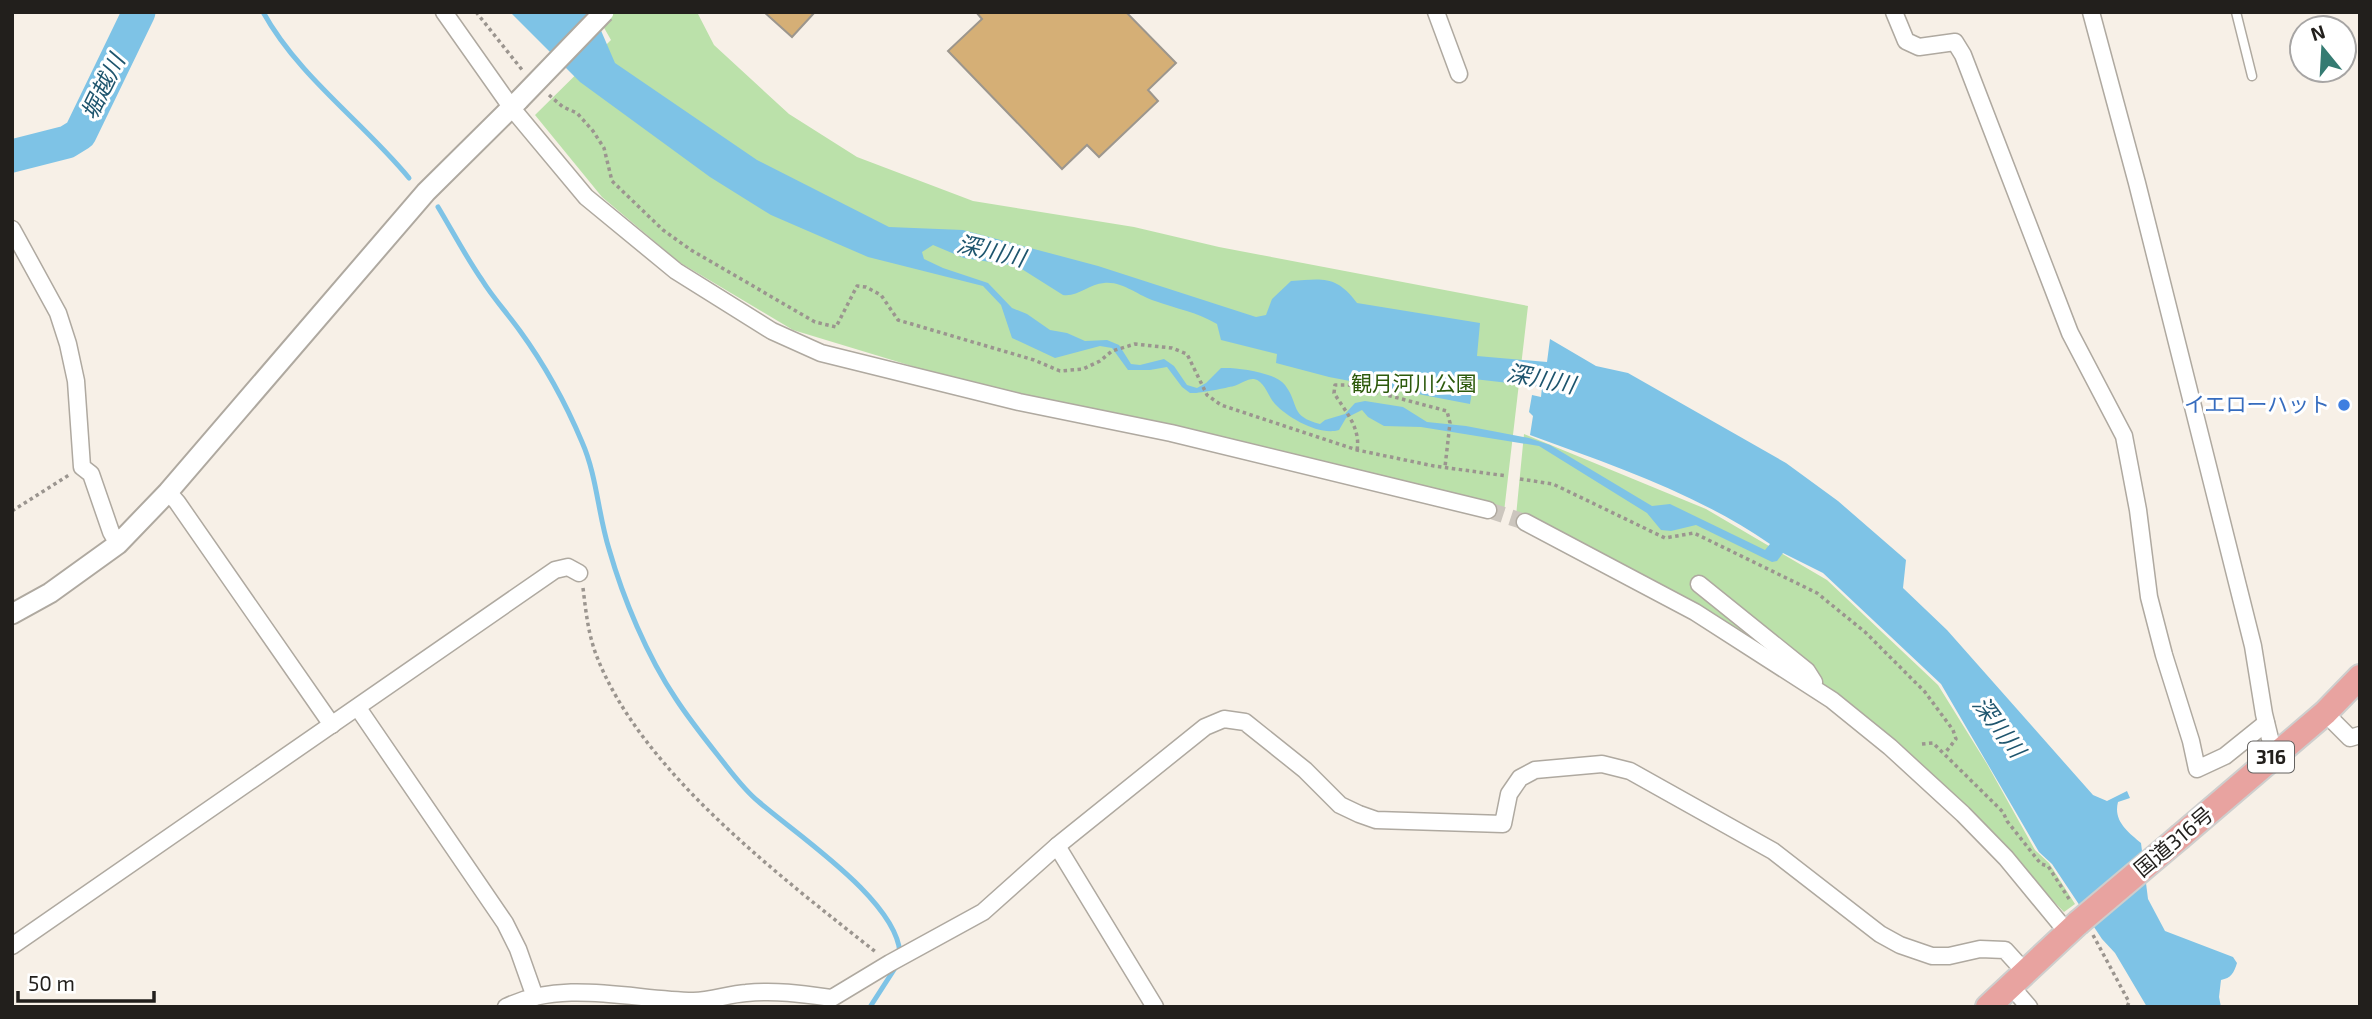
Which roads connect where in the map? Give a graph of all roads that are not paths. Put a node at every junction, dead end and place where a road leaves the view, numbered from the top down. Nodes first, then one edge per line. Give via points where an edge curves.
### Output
1 (444, 12) edge
2 (604, 12) edge
3 (1436, 12) edge
4 (1894, 12) edge
5 (2091, 12) edge
6 (2236, 12) edge
7 (1459, 74) dead end
8 (2252, 76) dead end
9 (515, 104) junction
10 (12, 229) edge
11 (168, 492) junction
12 (1489, 510) tunnel mouth
13 (1525, 522) tunnel mouth
14 (118, 544) junction
15 (579, 573) road end
16 (1699, 584) dead end
17 (12, 614) edge
18 (2360, 677) edge
19 (1815, 689) junction
20 (358, 708) junction
21 (2325, 713) junction
22 (2266, 723) junction
23 (332, 725) junction
24 (2360, 735) edge
25 (2274, 755) junction
26 (1057, 846) junction
27 (2077, 923) junction
28 (12, 946) edge
29 (2018, 979) junction
30 (535, 997) junction
31 (834, 1002) edge
32 (506, 1007) edge
33 (1155, 1007) edge
34 (1988, 1007) edge
35 (2029, 1007) edge

1 - 9 street
2 - 9 street, bridge
3 - 7 street
4 - 22 street via 1906,41 1919,47 1955,42 1959,49 2070,333 2124,436 2149,597 2197,769 2225,756
5 - 22 street via 2253,646
6 - 8 lane
9 - 11 street via 426,192
9 - 12 street via 586,197 676,271 772,331 821,353
10 - 14 street via 58,313 76,381 82,467 91,474
11 - 14 street
11 - 23 street
13 - 19 street via 1695,612
14 - 17 street
15 - 20 street via 568,567 555,570
16 - 19 street via 1807,671
18 - 21 highway, 国道316号 / 316
19 - 27 street via 1890,747
20 - 23 street
20 - 30 street via 505,923
21 - 24 street via 2350,738
21 - 25 highway, 国道316号 / 316
22 - 25 street
23 - 28 street
25 - 27 highway, 国道316号 / 316, bridge
26 - 29 street via 1205,727 1224,719 1245,722 1340,805 1376,820 1503,824 1509,794 1520,778 1535,770 1602,764 1630,771 1773,851 1900,946 1932,956 2005,950
26 - 31 street via 983,912 890,963
26 - 33 street
27 - 29 highway, 国道316号 / 316
29 - 34 highway, 国道316号 / 316
29 - 35 street
30 - 31 street via 569,992 696,1001 784,991
30 - 32 street

